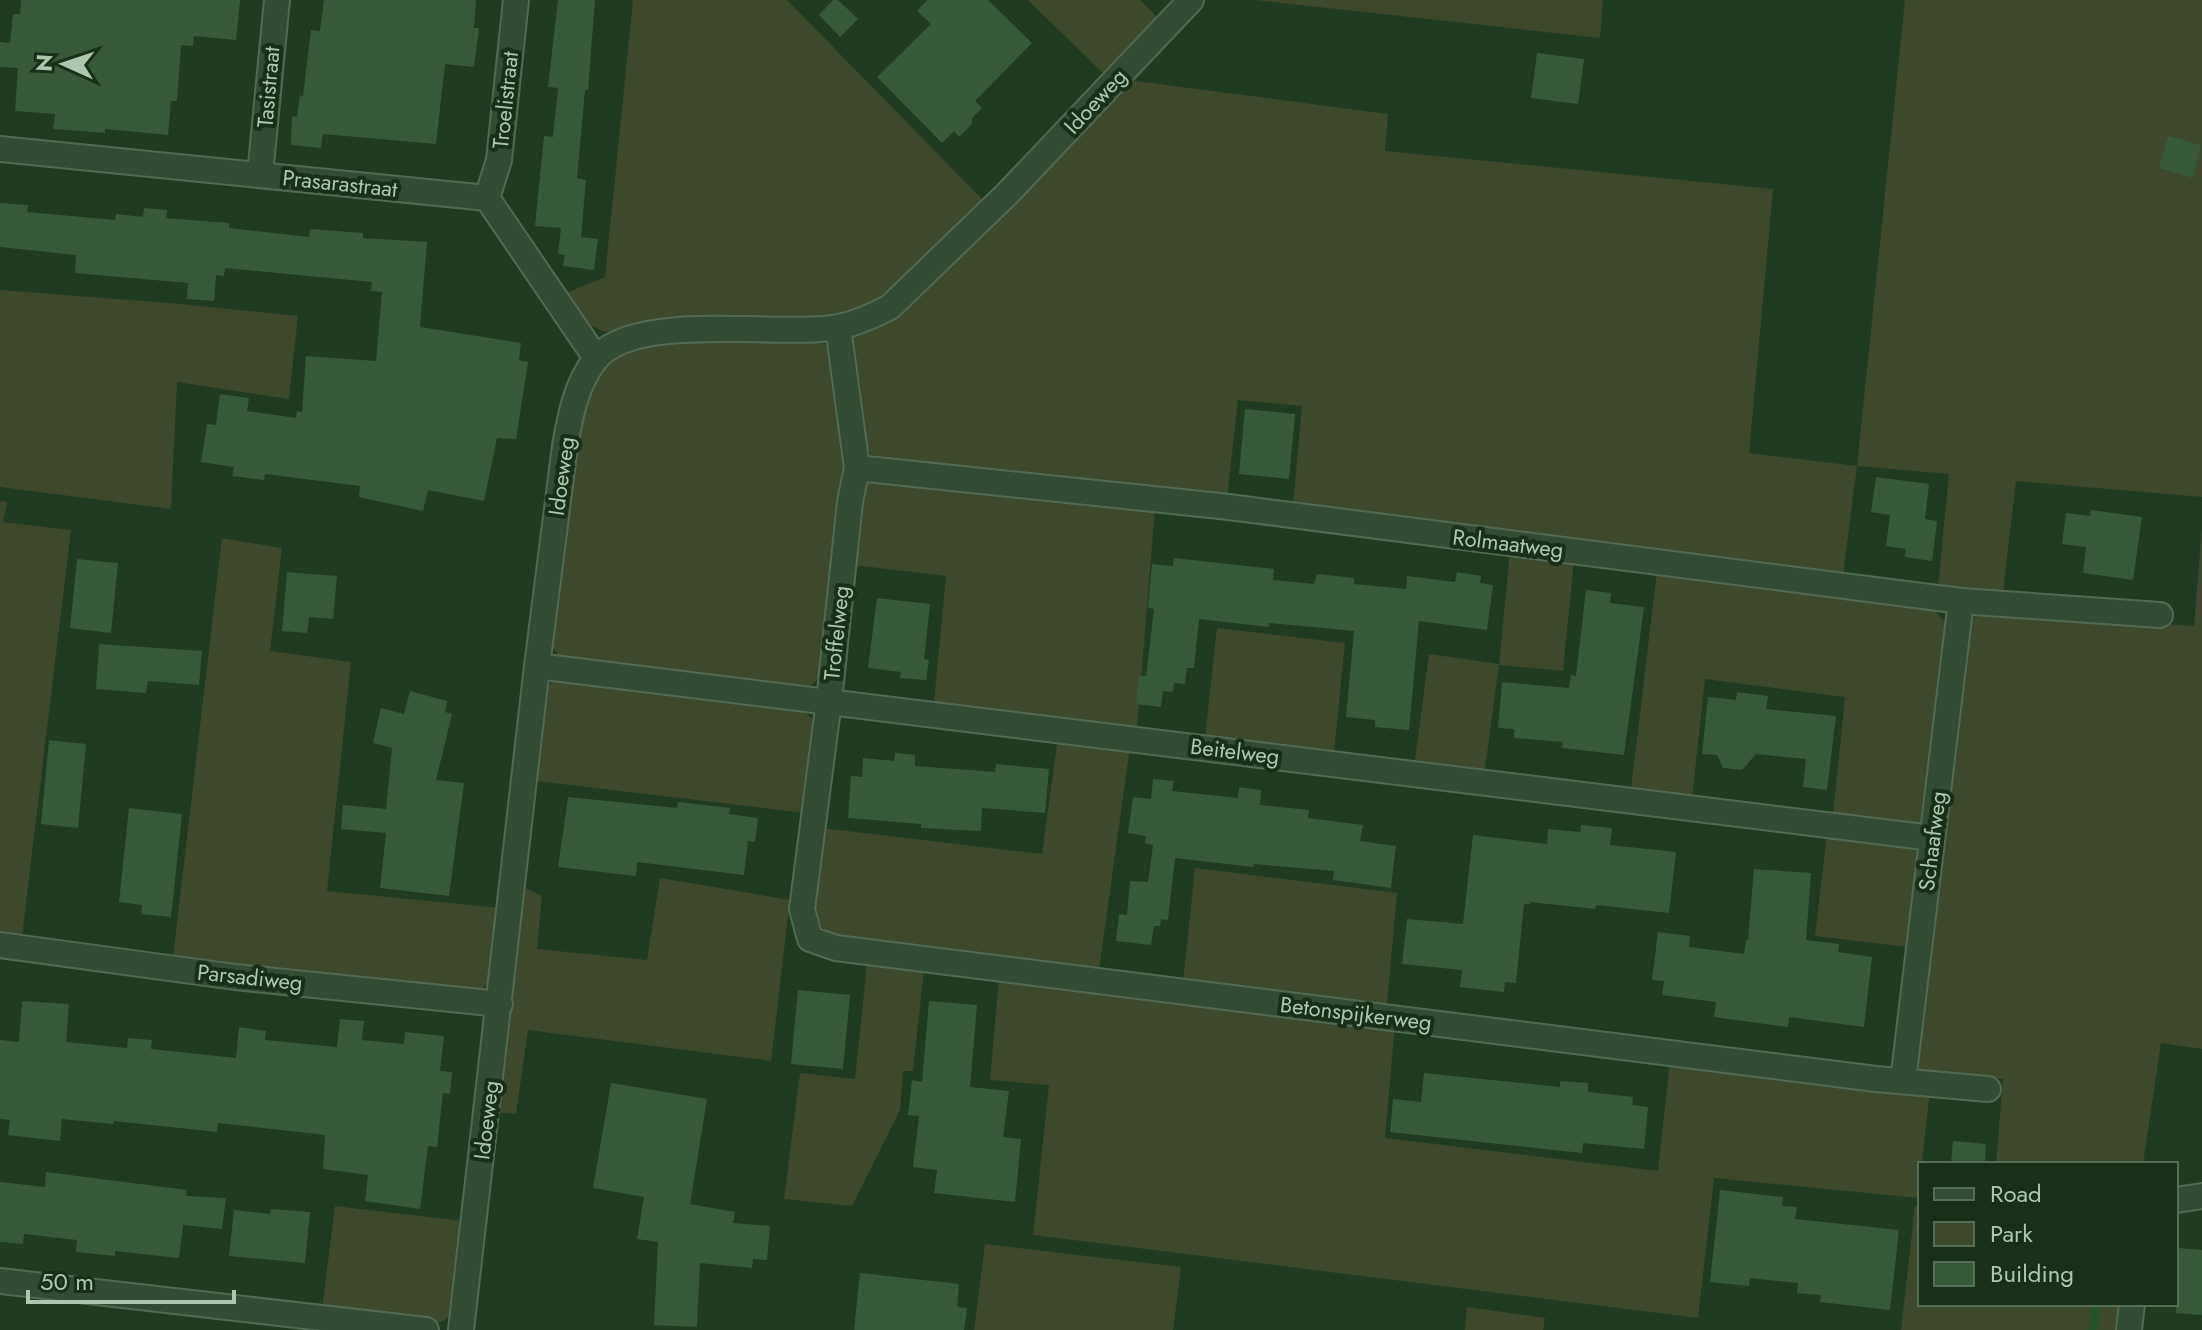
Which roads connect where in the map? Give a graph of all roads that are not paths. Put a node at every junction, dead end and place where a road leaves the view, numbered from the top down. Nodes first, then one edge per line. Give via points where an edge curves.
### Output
1 (277, 0) edge
2 (516, 0) edge
3 (1191, 0) edge
4 (0, 149) edge
5 (260, 175) junction
6 (487, 198) junction
7 (838, 327) junction
8 (596, 358) junction
9 (857, 468) junction
10 (1961, 601) junction
11 (2160, 615) dead end
12 (537, 666) junction
13 (829, 701) junction
14 (1932, 838) junction
15 (810, 939) joint
16 (0, 945) edge
17 (500, 1004) junction
18 (1903, 1081) junction
19 (1988, 1089) dead end
20 (2202, 1196) edge
21 (2178, 1200) edge
22 (0, 1281) edge
23 (2132, 1306) edge
24 (426, 1330) edge
25 (461, 1330) edge
26 (2129, 1330) edge

1 - 5 street, Tasistraat
2 - 6 street, Troelistraat via 499,160
3 - 7 street, Idoeweg via 909,290 867,319
4 - 5 street, Prasarastraat
5 - 6 street, Prasarastraat
6 - 8 street
7 - 8 street, Idoeweg via 662,332 624,340
7 - 9 street, Troffelweg
8 - 12 street, Idoeweg via 571,412
9 - 10 street, Rolmaatweg via 1229,507
9 - 13 street, Troffelweg
10 - 11 street, Rolmaatweg
10 - 14 street, Schaafweg
12 - 13 street, Beitelweg
12 - 17 street, Idoeweg
13 - 14 street, Beitelweg
13 - 15 street, Troffelweg via 802,909
14 - 18 street, Schaafweg
15 - 18 street, Betonspijkerweg via 836,948
16 - 17 street, Parsadiweg via 235,977
17 - 25 street, Idoeweg
18 - 19 street, Betonspijkerweg
20 - 21 street
22 - 24 street
23 - 26 street

